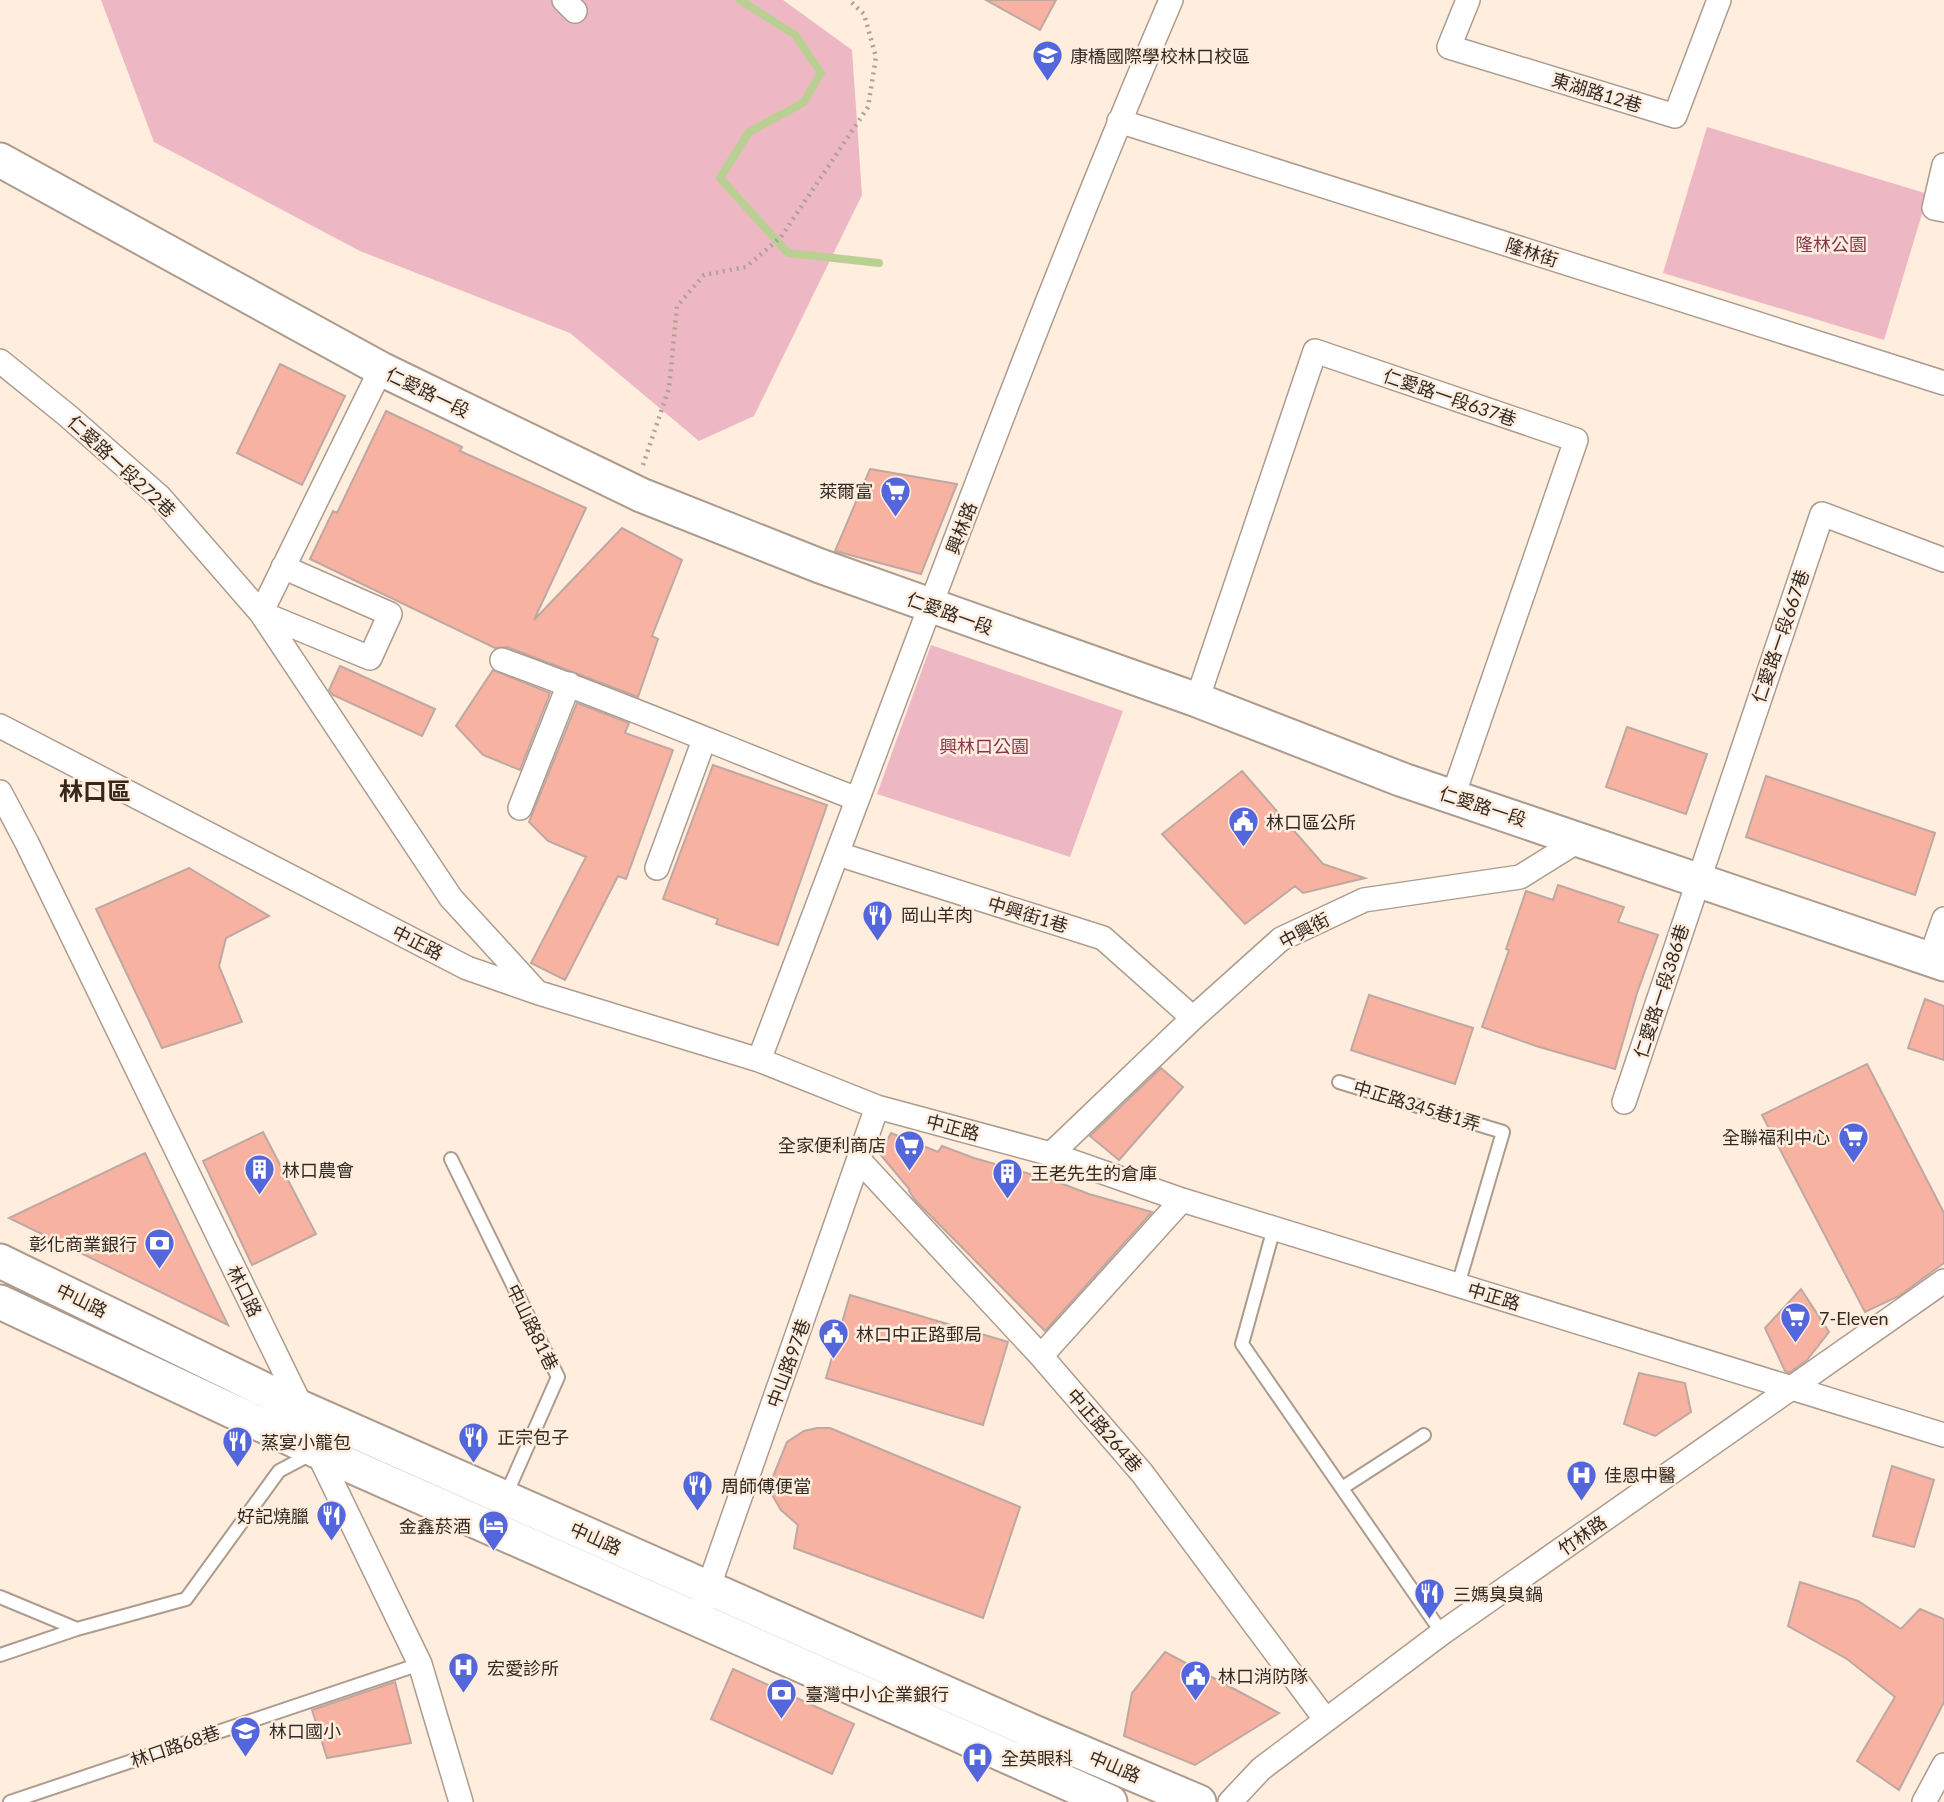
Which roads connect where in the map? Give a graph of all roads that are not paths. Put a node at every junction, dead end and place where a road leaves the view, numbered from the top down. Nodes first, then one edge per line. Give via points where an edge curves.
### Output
1 (1171, 0) edge
2 (1468, 0) edge
3 (1719, 0) edge
4 (1119, 121) junction
5 (0, 160) edge
6 (1944, 165) edge
7 (1944, 210) edge
8 (0, 361) edge
9 (381, 369) junction
10 (1944, 383) edge
11 (1944, 560) edge
12 (283, 567) junction
13 (930, 606) junction
14 (261, 613) junction
15 (502, 660) dead end
16 (569, 684) junction
17 (1197, 700) junction
18 (0, 726) edge
19 (704, 740) junction
20 (0, 792) edge
21 (1453, 796) junction
22 (857, 799) junction
23 (520, 808) dead end
24 (1581, 839) junction
25 (838, 854) junction
26 (657, 869) dead end
27 (1697, 881) junction
28 (1944, 919) edge
29 (1937, 961) edge
30 (538, 993) junction
31 (1193, 1017) junction
32 (759, 1060) junction
33 (1339, 1082) dead end
34 (1624, 1102) dead end
35 (877, 1107) junction
36 (1051, 1154) junction
37 (451, 1159) dead end
38 (860, 1161) junction
39 (1182, 1200) junction
40 (1274, 1228) junction
41 (0, 1261) edge
42 (1944, 1280) edge
43 (1458, 1285) junction
44 (0, 1302) edge
45 (1041, 1356) junction
46 (1793, 1387) junction
47 (302, 1408) junction
48 (1424, 1436) dead end
49 (1944, 1436) edge
50 (317, 1451) junction
51 (1342, 1488) junction
52 (505, 1497) junction
53 (708, 1587) junction
54 (0, 1597) edge
55 (697, 1619) junction
56 (77, 1629) junction
57 (1442, 1633) junction
58 (0, 1655) edge
59 (420, 1664) junction
60 (1325, 1719) junction
61 (1944, 1765) edge
62 (10, 1802) edge
63 (461, 1802) edge
64 (1110, 1802) edge
65 (1199, 1802) edge
66 (1230, 1802) edge
67 (1924, 1802) edge

1 - 4 street, 興林路
2 - 3 street, 東湖路12巷 via 1449,47 1675,116
4 - 10 street, 隆林街
4 - 13 street, 興林路
5 - 9 main road, 仁愛路一段
6 - 7 street via 1934,208
8 - 14 street, 仁愛路一段272巷 via 160,496
9 - 12 street
9 - 13 main road, 仁愛路一段 via 634,491
11 - 27 street, 仁愛路一段667巷 via 1822,514
12 - 14 street
12 - 14 street via 390,614 370,658
13 - 17 main road, 仁愛路一段
13 - 22 street, 興林路
14 - 30 street, 仁愛路一段272巷 via 451,898
15 - 16 street
16 - 19 street
16 - 23 street
17 - 21 main road, 仁愛路一段
17 - 21 street, 仁愛路一段637巷 via 1315,351 1576,440
18 - 30 street, 中正路 via 467,968
19 - 22 street
19 - 26 street
20 - 47 street, 林口路
21 - 24 main road, 仁愛路一段
22 - 25 street, 興林路
24 - 27 main road, 仁愛路一段
24 - 31 street, 中興街 via 1520,877 1364,900 1281,939
25 - 31 street, 中興街1巷 via 1103,938
25 - 32 street, 興林路
27 - 29 main road, 仁愛路一段
27 - 34 street, 仁愛路一段386巷
28 - 29 street
30 - 32 street, 中正路
31 - 36 street, 中興街
32 - 35 street, 中正路
33 - 43 lane, 中正路345巷1弄 via 1503,1132
35 - 36 street, 中正路
35 - 38 street, 中山路97巷
36 - 39 street, 中正路
37 - 52 lane, 中山路81巷 via 558,1377
38 - 45 street, 中正路264巷
38 - 53 street, 中山路97巷
39 - 40 street, 中正路
39 - 45 street
40 - 43 street, 中正路
40 - 51 lane via 1242,1344
41 - 47 main road, 中山路
42 - 46 street, 竹林路
43 - 46 street, 中正路
44 - 50 main road, 中山路
45 - 60 street, 中正路264巷 via 1142,1473
46 - 49 street, 中正路
46 - 57 street, 竹林路
47 - 50 main road, 林口路
47 - 52 main road, 中山路
48 - 51 lane
50 - 55 main road, 中山路
50 - 56 lane via 279,1471 186,1598
50 - 59 street, 林口路
51 - 57 lane
52 - 53 main road, 中山路
53 - 55 street, 中山路97巷
53 - 65 main road, 中山路
54 - 56 lane
55 - 64 main road, 中山路
56 - 58 lane
57 - 60 street, 竹林路
59 - 62 lane, 林口路68巷
59 - 63 street, 林口路
60 - 66 street, 竹林路 via 1261,1769
61 - 67 street

